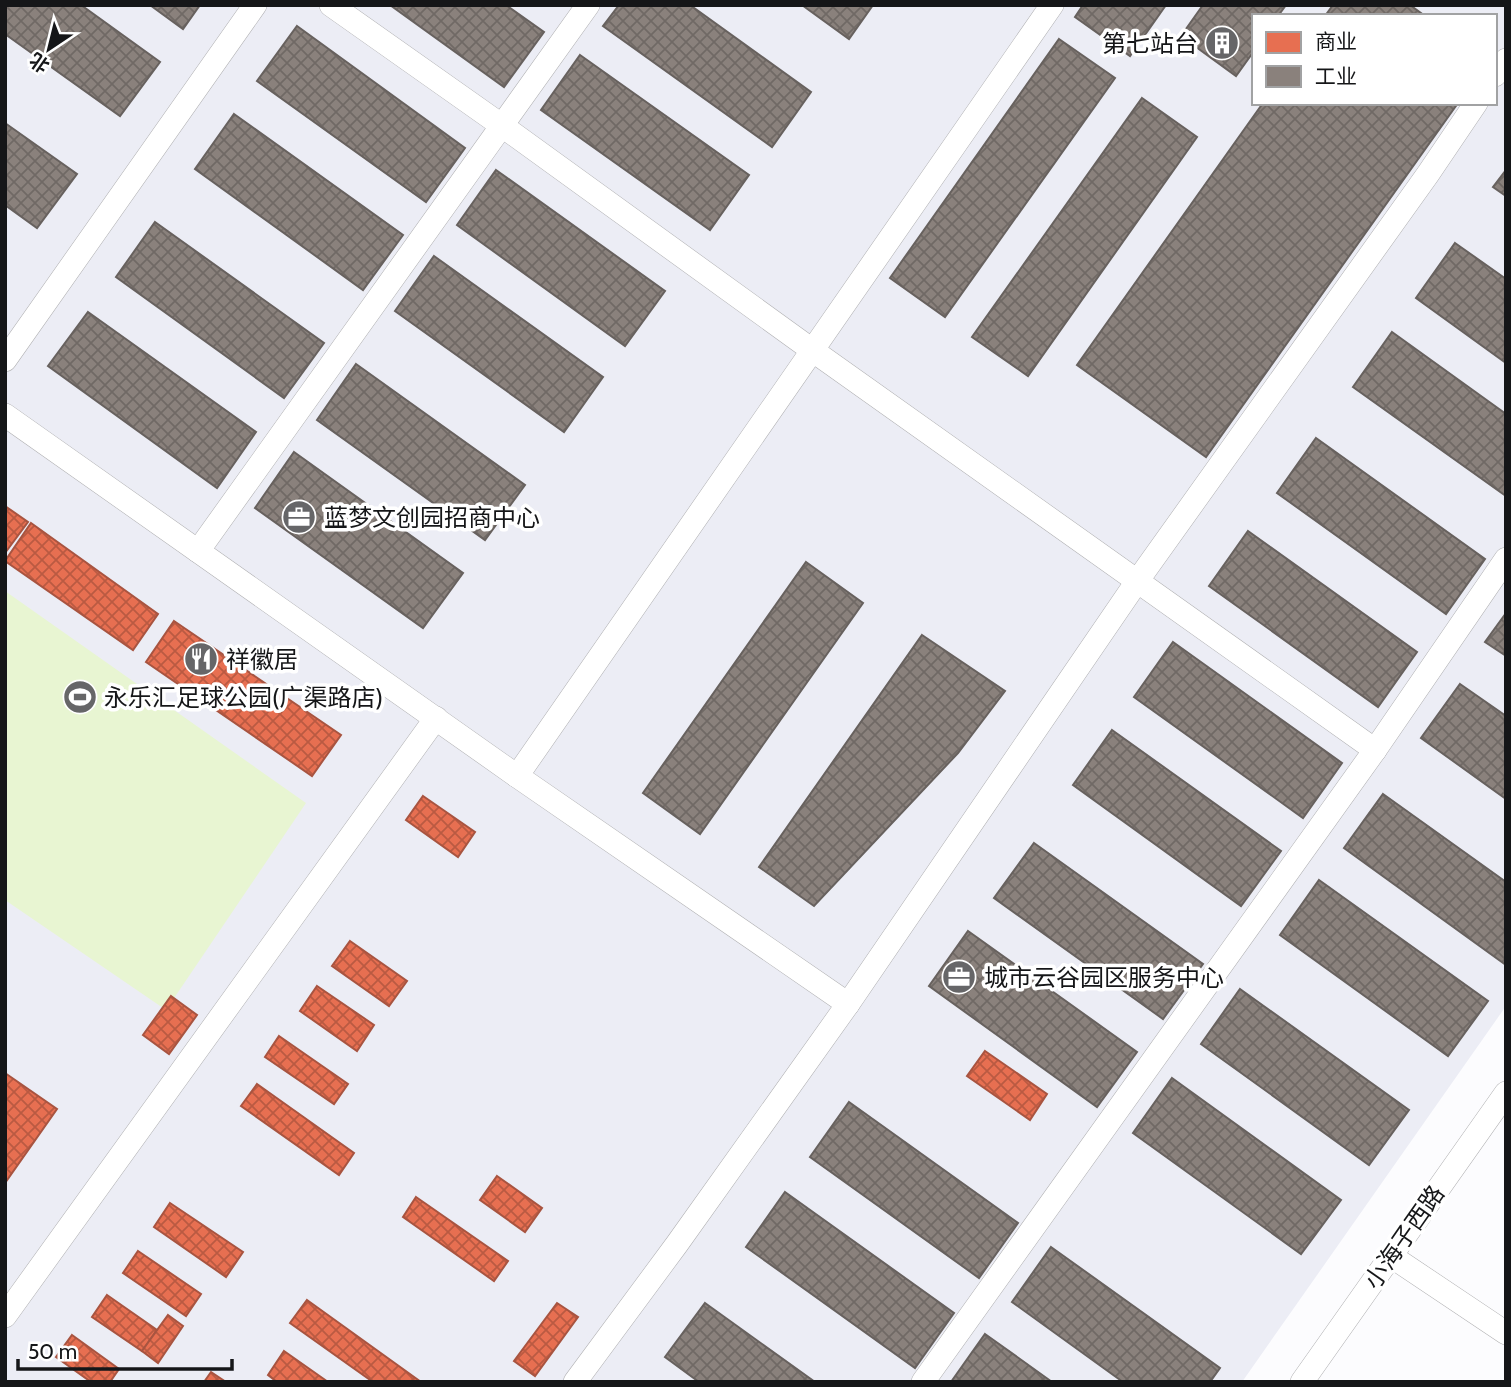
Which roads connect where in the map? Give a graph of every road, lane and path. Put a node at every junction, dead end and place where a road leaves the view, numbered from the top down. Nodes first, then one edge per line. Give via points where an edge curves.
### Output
1 (255, 5) edge
2 (331, 5) edge
3 (588, 5) edge
4 (1052, 5) edge
5 (1475, 105) edge
6 (501, 125) junction
7 (812, 351) junction
8 (5, 360) edge
9 (5, 415) edge
10 (198, 551) junction
11 (1506, 559) edge
12 (1138, 580) junction
13 (436, 718) junction
14 (1375, 750) junction
15 (517, 776) junction
16 (848, 1004) junction
17 (1506, 1093) edge
18 (1391, 1256) junction
19 (5, 1317) edge
20 (1506, 1333) edge
21 (575, 1382) edge
22 (923, 1382) edge
23 (1302, 1382) edge

1 - 8 street
2 - 6 street
3 - 6 street
4 - 7 street
5 - 12 street
6 - 7 street
6 - 10 street
7 - 12 street
7 - 15 street
9 - 10 street
10 - 13 street
11 - 14 street
12 - 14 street
12 - 16 street
13 - 15 street
13 - 19 street
14 - 22 street
15 - 16 street
16 - 21 street
17 - 18 street, 小海子西路
18 - 20 street
18 - 23 street, 小海子西路

